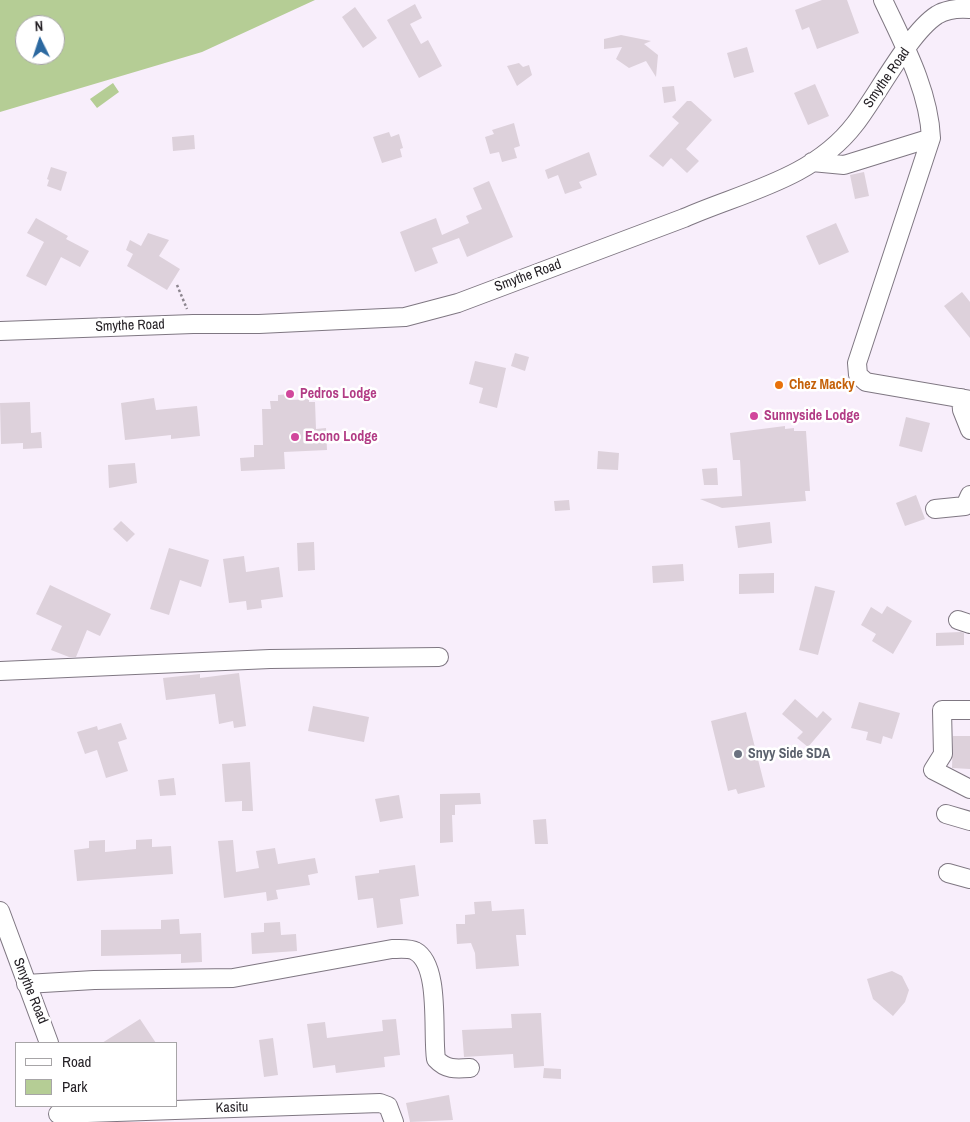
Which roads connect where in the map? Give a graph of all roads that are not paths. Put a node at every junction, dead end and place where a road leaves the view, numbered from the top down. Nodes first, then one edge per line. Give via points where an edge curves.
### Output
1 (883, 0) edge
2 (970, 8) edge
3 (906, 50) junction
4 (931, 138) junction
5 (812, 162) junction
6 (0, 331) edge
7 (965, 399) edge
8 (970, 430) edge
9 (970, 495) edge
10 (935, 509) dead end
11 (439, 657) dead end
12 (0, 671) edge
13 (970, 710) edge
14 (970, 789) edge
15 (946, 814) dead end
16 (970, 821) edge
17 (948, 873) dead end
18 (970, 879) edge
19 (0, 911) edge
20 (26, 984) junction
21 (49, 1042) edge
22 (470, 1068) dead end
23 (58, 1114) edge
24 (394, 1122) edge

1 - 3 street
2 - 3 street, Smythe Road via 948,10 936,16
3 - 4 street via 928,107
3 - 5 street, Smythe Road via 854,125
4 - 5 street via 844,165
4 - 7 street via 857,363 858,375 866,382
5 - 6 street, Smythe Road via 782,180 684,218 458,303 406,317
7 - 8 street via 962,410
9 - 10 street via 965,506
11 - 12 street via 270,659
13 - 14 street via 942,710 943,754 933,770
15 - 16 street
17 - 18 street
19 - 20 street, Smythe Road
20 - 21 street, Smythe Road
20 - 22 street via 233,978 392,949 414,950 428,963 434,1002 436,1059 452,1069
23 - 24 street, Kasitu via 380,1103 388,1106

